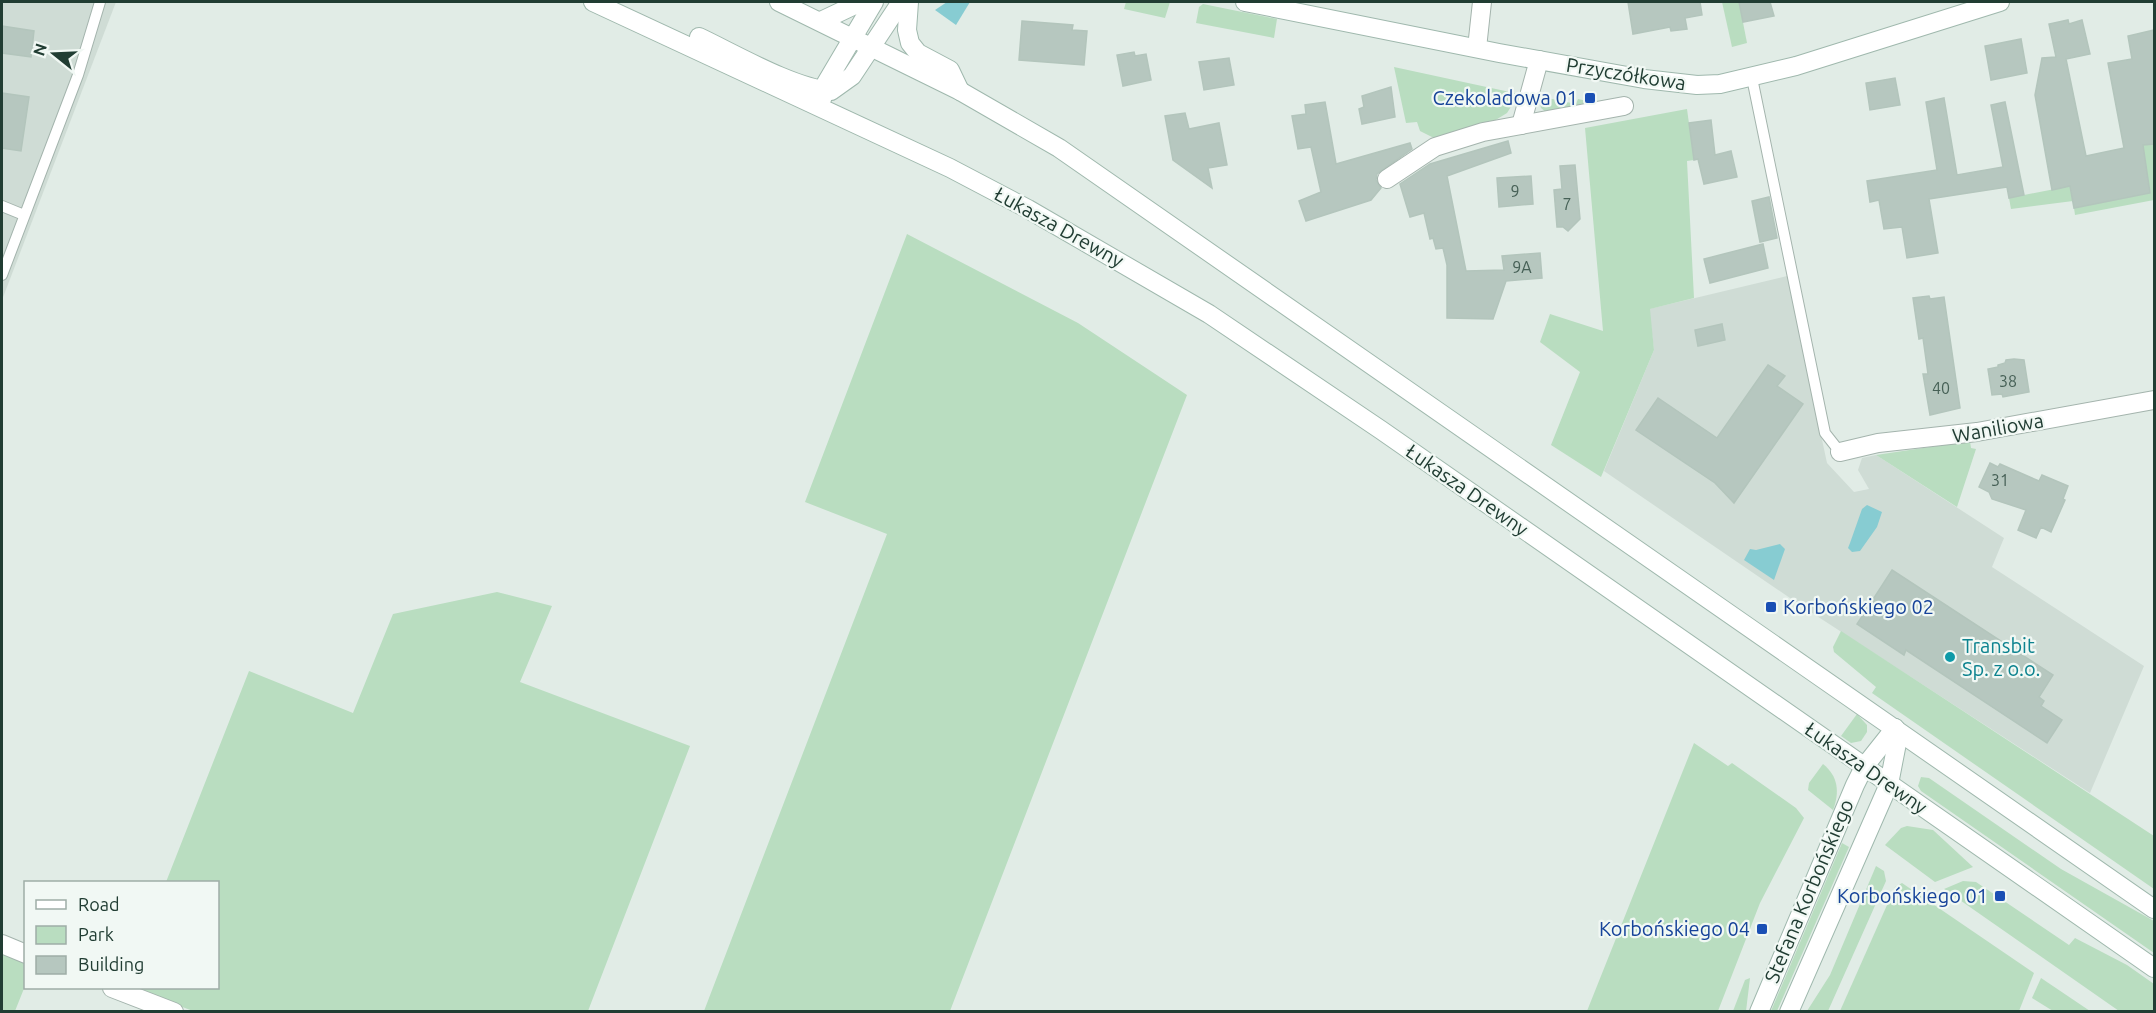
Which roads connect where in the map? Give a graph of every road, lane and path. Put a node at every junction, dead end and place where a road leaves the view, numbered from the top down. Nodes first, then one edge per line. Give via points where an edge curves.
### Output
1 (100, 2) edge
2 (593, 2) edge
3 (624, 2) edge
4 (779, 2) edge
5 (861, 2) edge
6 (874, 2) edge
7 (901, 2) edge
8 (909, 2) edge
9 (1245, 2) edge
10 (1482, 2) edge
11 (2000, 2) edge
12 (1980, 4) edge
13 (1290, 6) edge
14 (821, 21) junction
15 (853, 37) junction
16 (871, 47) junction
17 (1477, 48) junction
18 (1539, 60) junction
19 (1752, 78) junction
20 (823, 90) junction
21 (960, 91) junction
22 (1624, 106) dead end
23 (823, 109) junction
24 (1521, 125) junction
25 (1387, 179) dead end
26 (2, 206) edge
27 (24, 215) junction
28 (2, 275) edge
29 (2154, 400) edge
30 (1840, 452) joint
31 (1895, 728) junction
32 (1864, 767) junction
33 (1889, 784) junction
34 (2154, 909) edge
35 (2, 944) edge
36 (24, 953) edge
37 (2154, 968) edge
38 (117, 989) edge
39 (174, 1011) edge
40 (1759, 1011) edge
41 (1789, 1011) edge

1 - 27 lane via 78,75
2 - 23 main road, Łukasza Drewny
3 - 20 main road via 792,80
4 - 14 main road
5 - 14 main road
6 - 15 main road
7 - 16 main road
8 - 21 main road via 910,43 918,53 950,70
9 - 13 main road, Przyczółkowa
10 - 17 main road
11 - 12 main road, Przyczółkowa
12 - 19 main road, Przyczółkowa
13 - 17 main road, Przyczółkowa
14 - 15 main road
15 - 16 main road
15 - 20 main road
16 - 20 main road via 842,85 831,91
16 - 21 main road
17 - 18 main road, Przyczółkowa
18 - 19 main road, Przyczółkowa via 1678,84 1720,84
18 - 24 main road
19 - 30 lane via 1825,433
20 - 23 main road
21 - 31 main road via 1068,155
22 - 24 main road
23 - 32 main road, Łukasza Drewny via 1028,208 1209,314
24 - 25 main road via 1435,147
26 - 27 lane
27 - 28 lane
29 - 30 main road, Waniliowa via 1977,432 1912,435
31 - 32 main road, Stefana Korbońskiego
31 - 33 main road, Stefana Korbońskiego via 1897,743
31 - 34 main road
32 - 33 main road, Łukasza Drewny
32 - 40 main road, Stefana Korbońskiego
33 - 37 main road, Łukasza Drewny
33 - 41 main road, Stefana Korbońskiego
35 - 36 main road
38 - 39 main road

